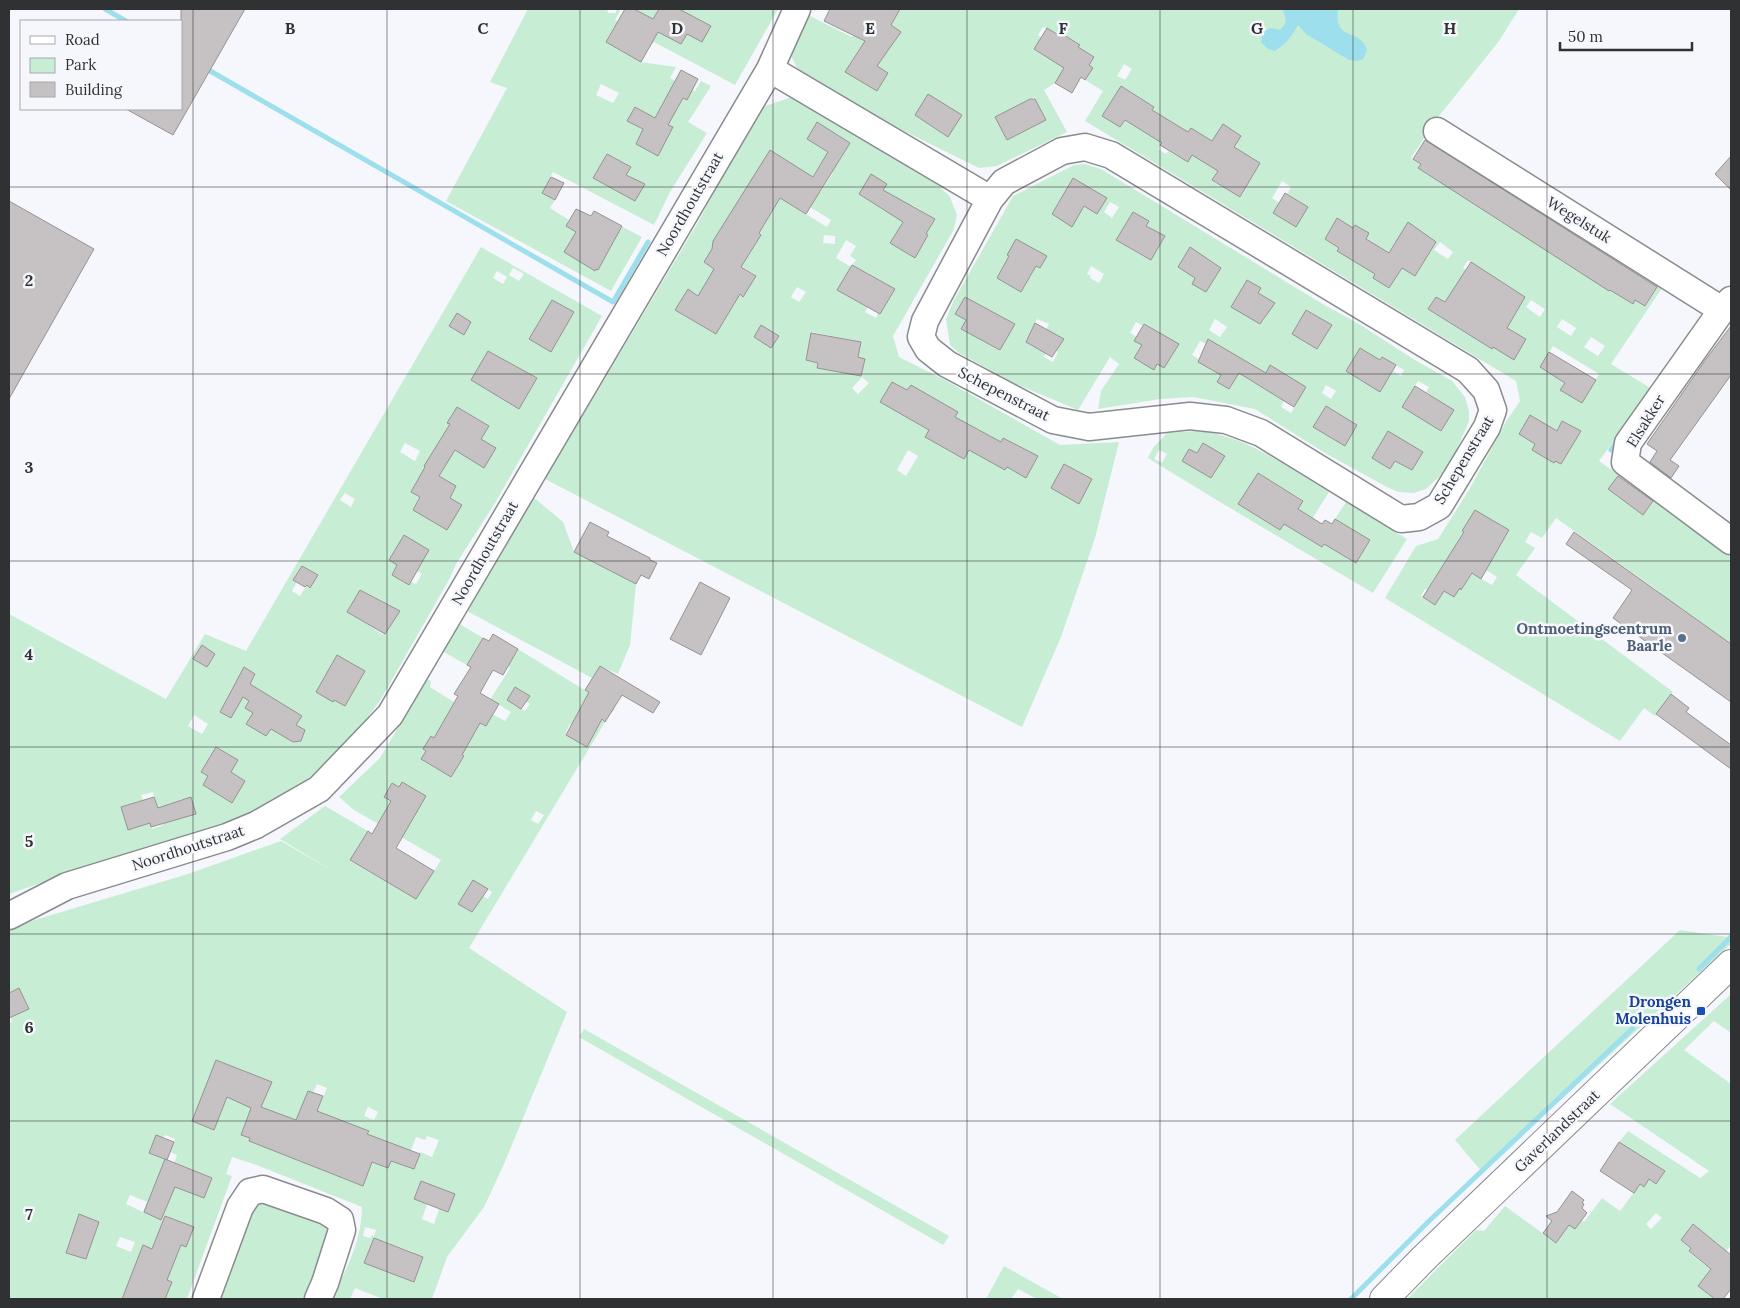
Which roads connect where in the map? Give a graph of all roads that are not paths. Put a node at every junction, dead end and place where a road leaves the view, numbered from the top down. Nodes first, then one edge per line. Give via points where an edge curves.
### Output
1 (797, 9) edge
2 (770, 69) junction
3 (1437, 131) dead end
4 (990, 199) junction
5 (1727, 305) edge
6 (1731, 541) edge
7 (9, 916) edge
8 (1731, 964) edge
9 (206, 1299) edge
10 (318, 1299) edge
11 (1384, 1299) edge

1 - 2 street, Noordhoutstraat
2 - 4 street
2 - 7 street, Noordhoutstraat via 390,715 319,789 256,825 227,837 67,886
3 - 5 street, Wegelstuk
4 - 4 street, Schepenstraat via 1004,182 1062,151 1085,147 1111,155 1468,370 1486,390 1493,410 1487,427 1439,506 1419,517 1402,519 1261,433 1226,420 1190,416 1089,427 1053,420 947,364 928,349 921,337 924,322
5 - 6 street, Elsakker via 1628,443 1625,462
8 - 11 main road, Gaverlandstraat
9 - 10 street via 240,1207 250,1192 263,1189 326,1211 340,1220 342,1230

